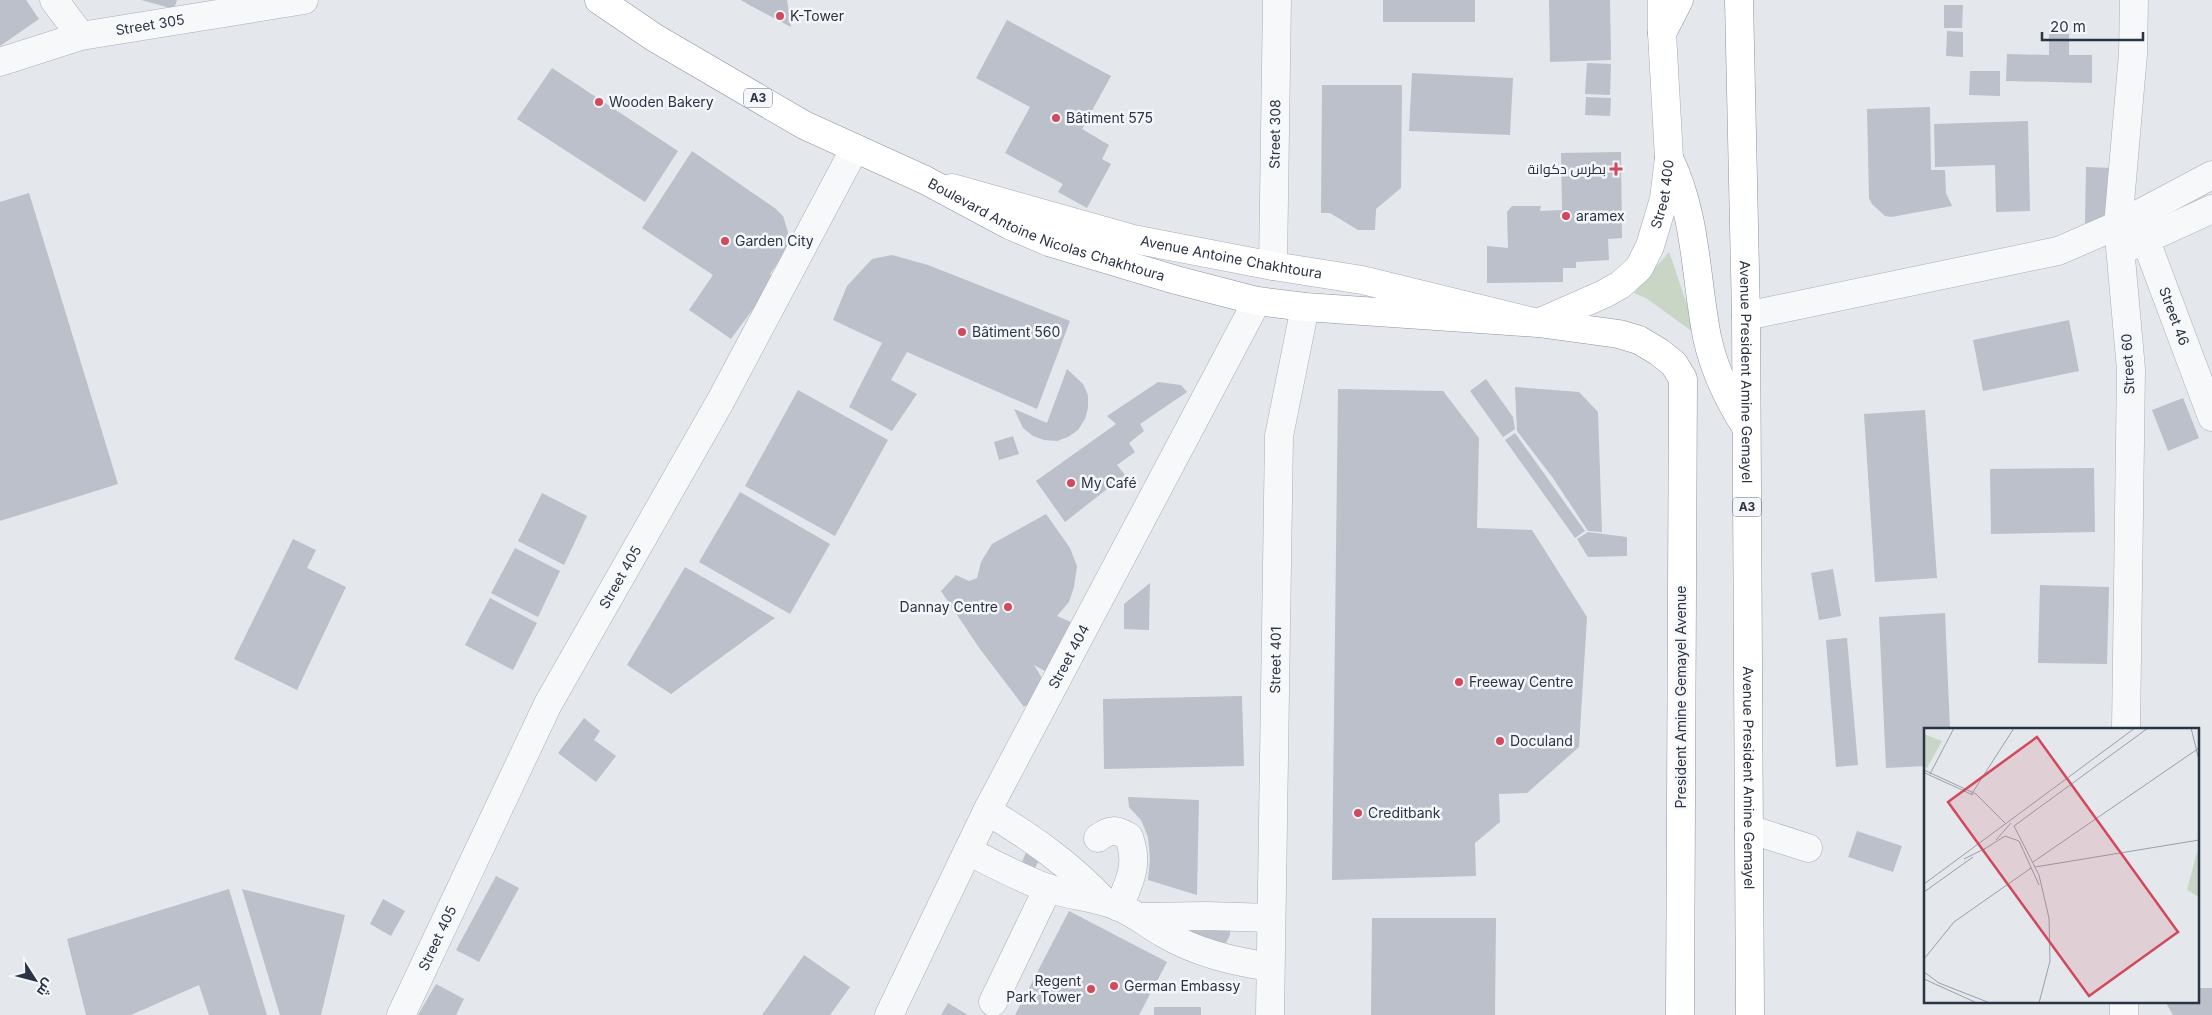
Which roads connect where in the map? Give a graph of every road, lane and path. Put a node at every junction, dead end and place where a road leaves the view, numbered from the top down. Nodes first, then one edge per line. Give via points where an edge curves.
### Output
1 (54, 0) edge
2 (304, 0) edge
3 (599, 0) edge
4 (1277, 0) edge
5 (1662, 0) edge
6 (1680, 0) edge
7 (1739, 0) edge
8 (2134, 0) edge
9 (1662, 33) junction
10 (81, 36) junction
11 (0, 62) edge
12 (855, 148) junction
13 (1669, 158) junction
14 (2212, 175) edge
15 (926, 180) junction
16 (2212, 209) edge
17 (2126, 230) junction
18 (2146, 241) junction
19 (1273, 266) junction
20 (1257, 301) junction
21 (1305, 307) junction
22 (1746, 316) junction
23 (1538, 322) junction
24 (2212, 417) edge
25 (1746, 427) junction
26 (2126, 728) edge
27 (988, 811) junction
28 (1749, 829) junction
29 (1098, 838) dead end
30 (1808, 848) dead end
31 (968, 851) junction
32 (1048, 888) junction
33 (1121, 908) junction
34 (1271, 918) junction
35 (1270, 967) junction
36 (993, 1002) dead end
37 (2124, 1002) edge
38 (401, 1015) edge
39 (889, 1015) edge
40 (1270, 1015) edge
41 (1680, 1015) edge
42 (1750, 1015) edge
43 (2124, 1015) edge

1 - 10 street
2 - 10 street, Street 305
3 - 12 main road, Boulevard Antoine Nicolas Chakhtoura / A3 via 655,38 804,125
4 - 19 street, Street 308
5 - 9 main road, Street 400
6 - 9 main road
7 - 22 main road, Avenue President Amine Gemayel / A3
8 - 17 street, Street 60
9 - 13 main road, Street 400
10 - 11 street, Street 305
12 - 15 main road, Boulevard Antoine Nicolas Chakhtoura / A3
12 - 38 street, Street 405 via 720,402 548,704
13 - 23 main road, Street 400 via 1664,199 1650,246 1639,268 1604,294
13 - 25 main road via 1687,202 1707,337 1727,398
14 - 17 street
15 - 19 main road, Avenue Antoine Chakhtoura / A3 via 1133,239
15 - 20 main road, Boulevard Antoine Nicolas Chakhtoura / A3 via 1049,242
16 - 18 street
17 - 18 street, Street 46
17 - 22 street via 2058,251
17 - 26 street, Street 60 via 2131,370
18 - 24 street, Street 46
19 - 23 main road, Avenue Antoine Chakhtoura / A3 via 1362,280
20 - 21 main road, Boulevard Antoine Nicolas Chakhtoura / A3
20 - 27 street, Street 404
21 - 23 main road, Boulevard Antoine Nicolas Chakhtoura / A3
21 - 34 street, Street 401 via 1279,436
22 - 25 main road, Avenue President Amine Gemayel / A3
23 - 41 main road, President Amine Gemayel Avenue / A3 via 1619,334 1638,340 1674,364 1683,379
25 - 28 main road, Avenue President Amine Gemayel / A3
27 - 31 street, Street 404
27 - 33 street via 1032,838
28 - 30 street
28 - 42 main road, Avenue President Amine Gemayel / A3
29 - 33 street via 1108,830 1118,830 1129,837 1134,850 1132,875
31 - 32 street
31 - 39 street, Street 404
32 - 33 street
32 - 36 street
33 - 34 street
33 - 35 street via 1203,952
34 - 35 street, Street 401
35 - 40 street, Street 401
37 - 43 street

